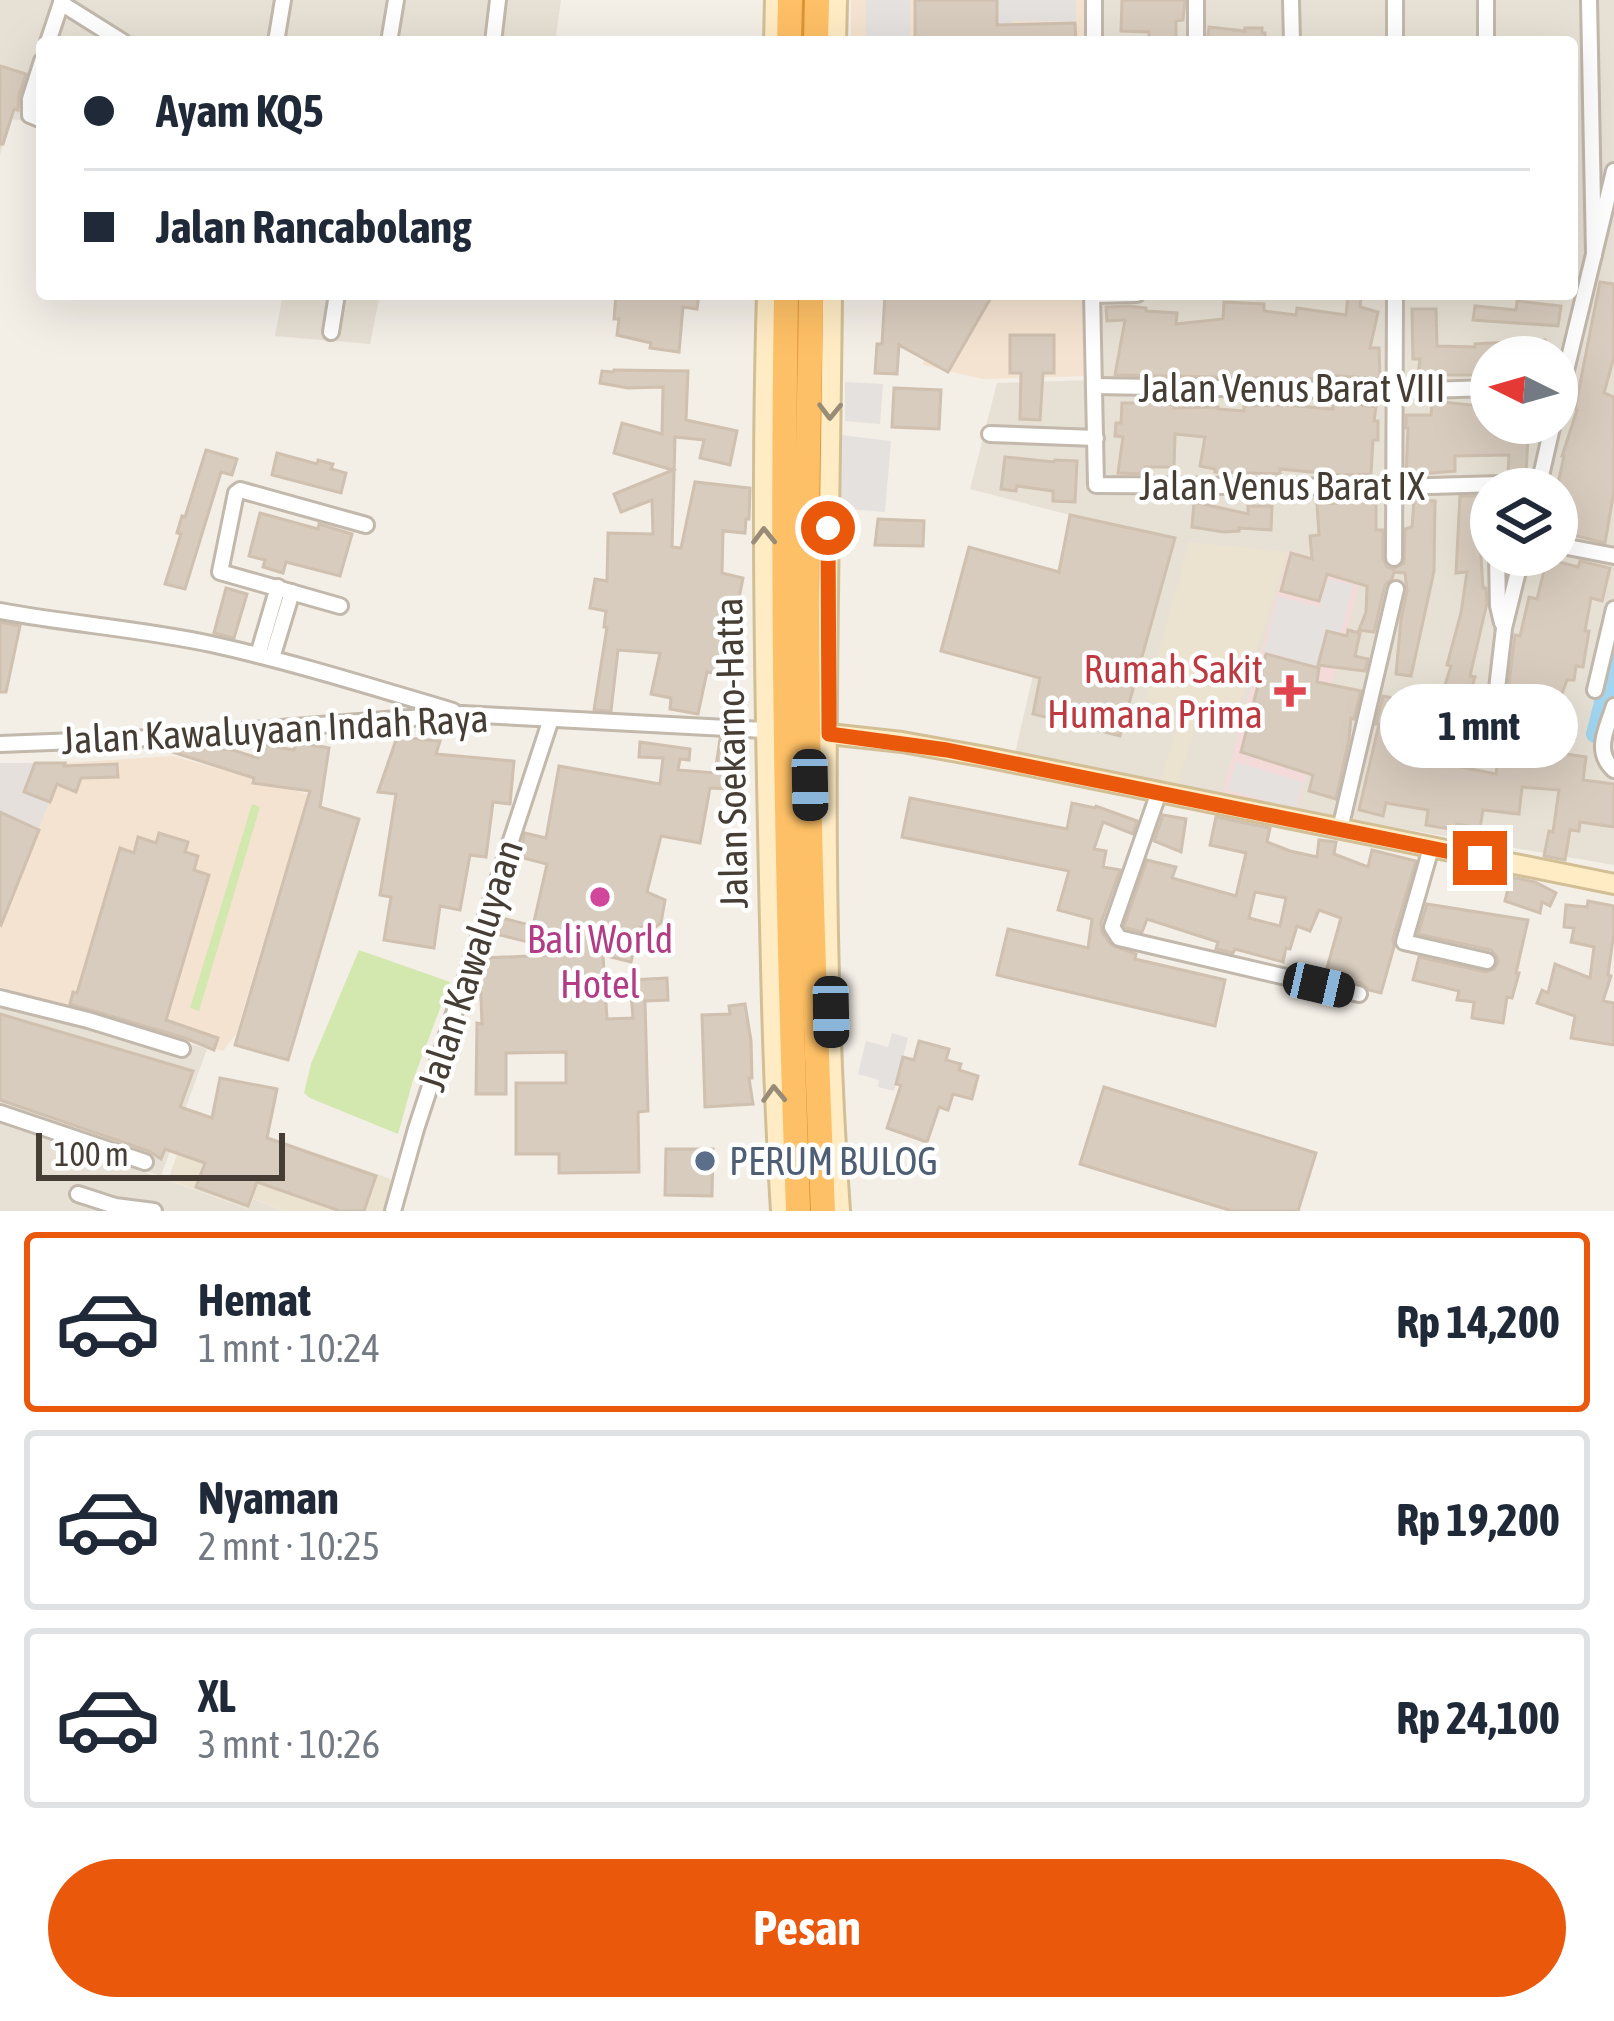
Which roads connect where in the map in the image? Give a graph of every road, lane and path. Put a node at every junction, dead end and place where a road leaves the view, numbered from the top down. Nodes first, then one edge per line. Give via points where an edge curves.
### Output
1 (283, 0) edge
2 (396, 0) edge
3 (498, 0) edge
4 (775, 0) edge
5 (790, 0) edge
6 (817, 0) edge
7 (836, 0) edge
8 (1094, 0) edge
9 (1196, 0) edge
10 (1291, 0) edge
11 (1395, 0) edge
12 (1486, 0) edge
13 (1589, 0) edge
14 (61, 1) edge
15 (50, 36) edge
16 (114, 36) edge
17 (277, 36) edge
18 (390, 36) edge
19 (494, 36) edge
20 (774, 36) edge
21 (789, 36) edge
22 (816, 36) edge
23 (836, 36) edge
24 (1094, 36) edge
25 (1196, 36) edge
26 (1292, 36) edge
27 (1395, 36) edge
28 (1486, 36) edge
29 (36, 80) edge
30 (36, 118) edge
31 (1614, 170) edge
32 (1614, 243) edge
33 (1596, 247) junction
34 (1578, 291) edge
35 (336, 300) edge
36 (767, 300) edge
37 (786, 300) edge
38 (812, 300) edge
39 (832, 300) edge
40 (1092, 300) edge
41 (1395, 300) edge
42 (1576, 300) edge
43 (331, 332) dead end
44 (1569, 336) edge
45 (1094, 386) junction
46 (1470, 389) edge
47 (1395, 391) junction
48 (990, 434) dead end
49 (1096, 438) junction
50 (1396, 487) junction
51 (1470, 487) edge
52 (367, 525) dead end
53 (807, 542) junction
54 (1578, 549) edge
55 (1614, 556) edge
56 (1394, 559) dead end
57 (1497, 576) edge
58 (1517, 576) edge
59 (285, 589) junction
60 (1396, 589) dead end
61 (826, 590) junction
62 (340, 606) dead end
63 (1614, 609) edge
64 (0, 610) edge
65 (1504, 628) junction
66 (265, 656) junction
67 (1595, 690) dead end
68 (1614, 706) edge
69 (463, 714) junction
70 (1494, 715) dead end
71 (551, 719) junction
72 (766, 730) junction
73 (829, 734) junction
74 (0, 744) edge
75 (1614, 770) edge
76 (1159, 791) junction
77 (1340, 829) junction
78 (1431, 848) junction
79 (1614, 884) edge
80 (1487, 961) dead end
81 (1359, 994) dead end
82 (0, 998) edge
83 (182, 1049) dead end
84 (0, 1113) edge
85 (145, 1162) dead end
86 (78, 1194) dead end
87 (92, 1205) edge
88 (154, 1211) edge
89 (393, 1211) edge
90 (781, 1211) edge
91 (798, 1211) edge
92 (823, 1211) edge
93 (839, 1211) edge

1 - 17 street
2 - 18 street
3 - 19 street
4 - 20 main road
5 - 21 highway
6 - 22 highway
7 - 23 main road
8 - 24 street
9 - 25 street
10 - 26 street
11 - 27 street
12 - 28 street
13 - 33 street
14 - 15 street
14 - 16 street
29 - 30 street
31 - 33 street
32 - 33 street
33 - 34 street
35 - 43 street
72 -> 36 main road, Jalan Soekarno-Hatta
37 - 91 highway, Jalan Soekarno-Hatta
38 - 53 highway, Jalan Soekarno-Hatta
39 -> 61 main road
40 - 45 street
41 - 47 street
42 - 44 street
45 - 47 street, Jalan Venus Barat VIII
45 - 49 street
46 - 47 street, Jalan Venus Barat VIII
47 - 50 street
48 - 49 street
49 - 50 street, Jalan Venus Barat IX via 1096,485
50 - 51 street, Jalan Venus Barat IX
50 - 56 street
52 - 59 street via 238,491 219,570
53 - 61 highway
53 - 92 highway, Jalan Soekarno-Hatta
54 - 55 street
57 - 65 street
58 - 65 street
59 - 62 street
59 - 66 street via 284,627
60 - 77 street
61 - 73 main road
63 - 67 street
64 - 66 street
65 - 70 street
66 - 69 street
68 - 75 street via 1602,752
69 - 71 street, Jalan Kawaluyaan Indah Raya
69 - 74 street, Jalan Kawaluyaan Indah Raya
71 - 72 street, Jalan Kawaluyaan Indah Raya
71 - 89 street, Jalan Kawaluyaan
90 -> 72 main road, Jalan Soekarno-Hatta
73 - 76 main road
73 - 93 main road
76 - 77 main road
76 - 81 street via 1114,933
77 - 78 main road
78 - 79 main road
78 - 80 street via 1404,942
82 - 83 street
84 - 85 street
86 - 87 street
87 - 88 street

